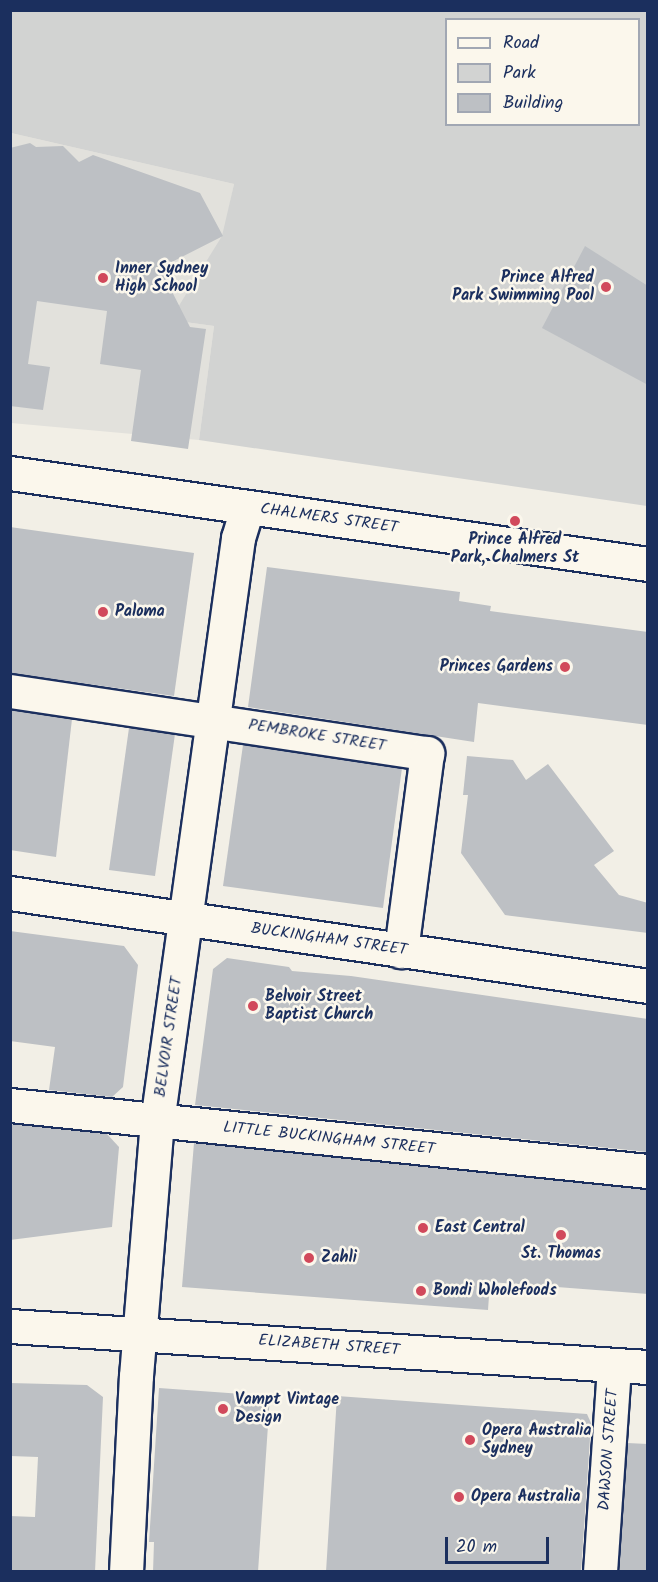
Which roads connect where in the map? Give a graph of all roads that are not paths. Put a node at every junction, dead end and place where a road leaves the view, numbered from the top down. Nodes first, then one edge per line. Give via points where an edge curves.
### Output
1 (10, 473) edge
2 (248, 508) junction
3 (648, 564) edge
4 (10, 691) edge
5 (213, 721) junction
6 (10, 893) edge
7 (185, 920) junction
8 (401, 951) junction
9 (648, 986) edge
10 (10, 1105) edge
11 (157, 1122) junction
12 (648, 1171) edge
13 (10, 1326) edge
14 (140, 1334) junction
15 (614, 1365) junction
16 (648, 1367) edge
17 (126, 1572) edge
18 (600, 1572) edge

1 - 2 street, CHALMERS STREET
2 - 3 street, CHALMERS STREET
2 - 5 street, BELVOIR STREET via 238,538
4 - 5 street, PEMBROKE STREET
5 - 7 street, BELVOIR STREET
5 - 8 street, PEMBROKE STREET via 426,753
6 - 7 street, BUCKINGHAM STREET
7 - 8 street, BUCKINGHAM STREET
7 - 11 street, BELVOIR STREET
8 - 9 street, BUCKINGHAM STREET
10 - 11 street, LITTLE BUCKINGHAM STREET
11 - 12 street, LITTLE BUCKINGHAM STREET
11 - 14 street, BELVOIR STREET
13 - 14 street, ELIZABETH STREET
14 - 15 street, ELIZABETH STREET
14 - 17 street, BELVOIR STREET
15 - 16 street, ELIZABETH STREET
15 - 18 street, DAWSON STREET

